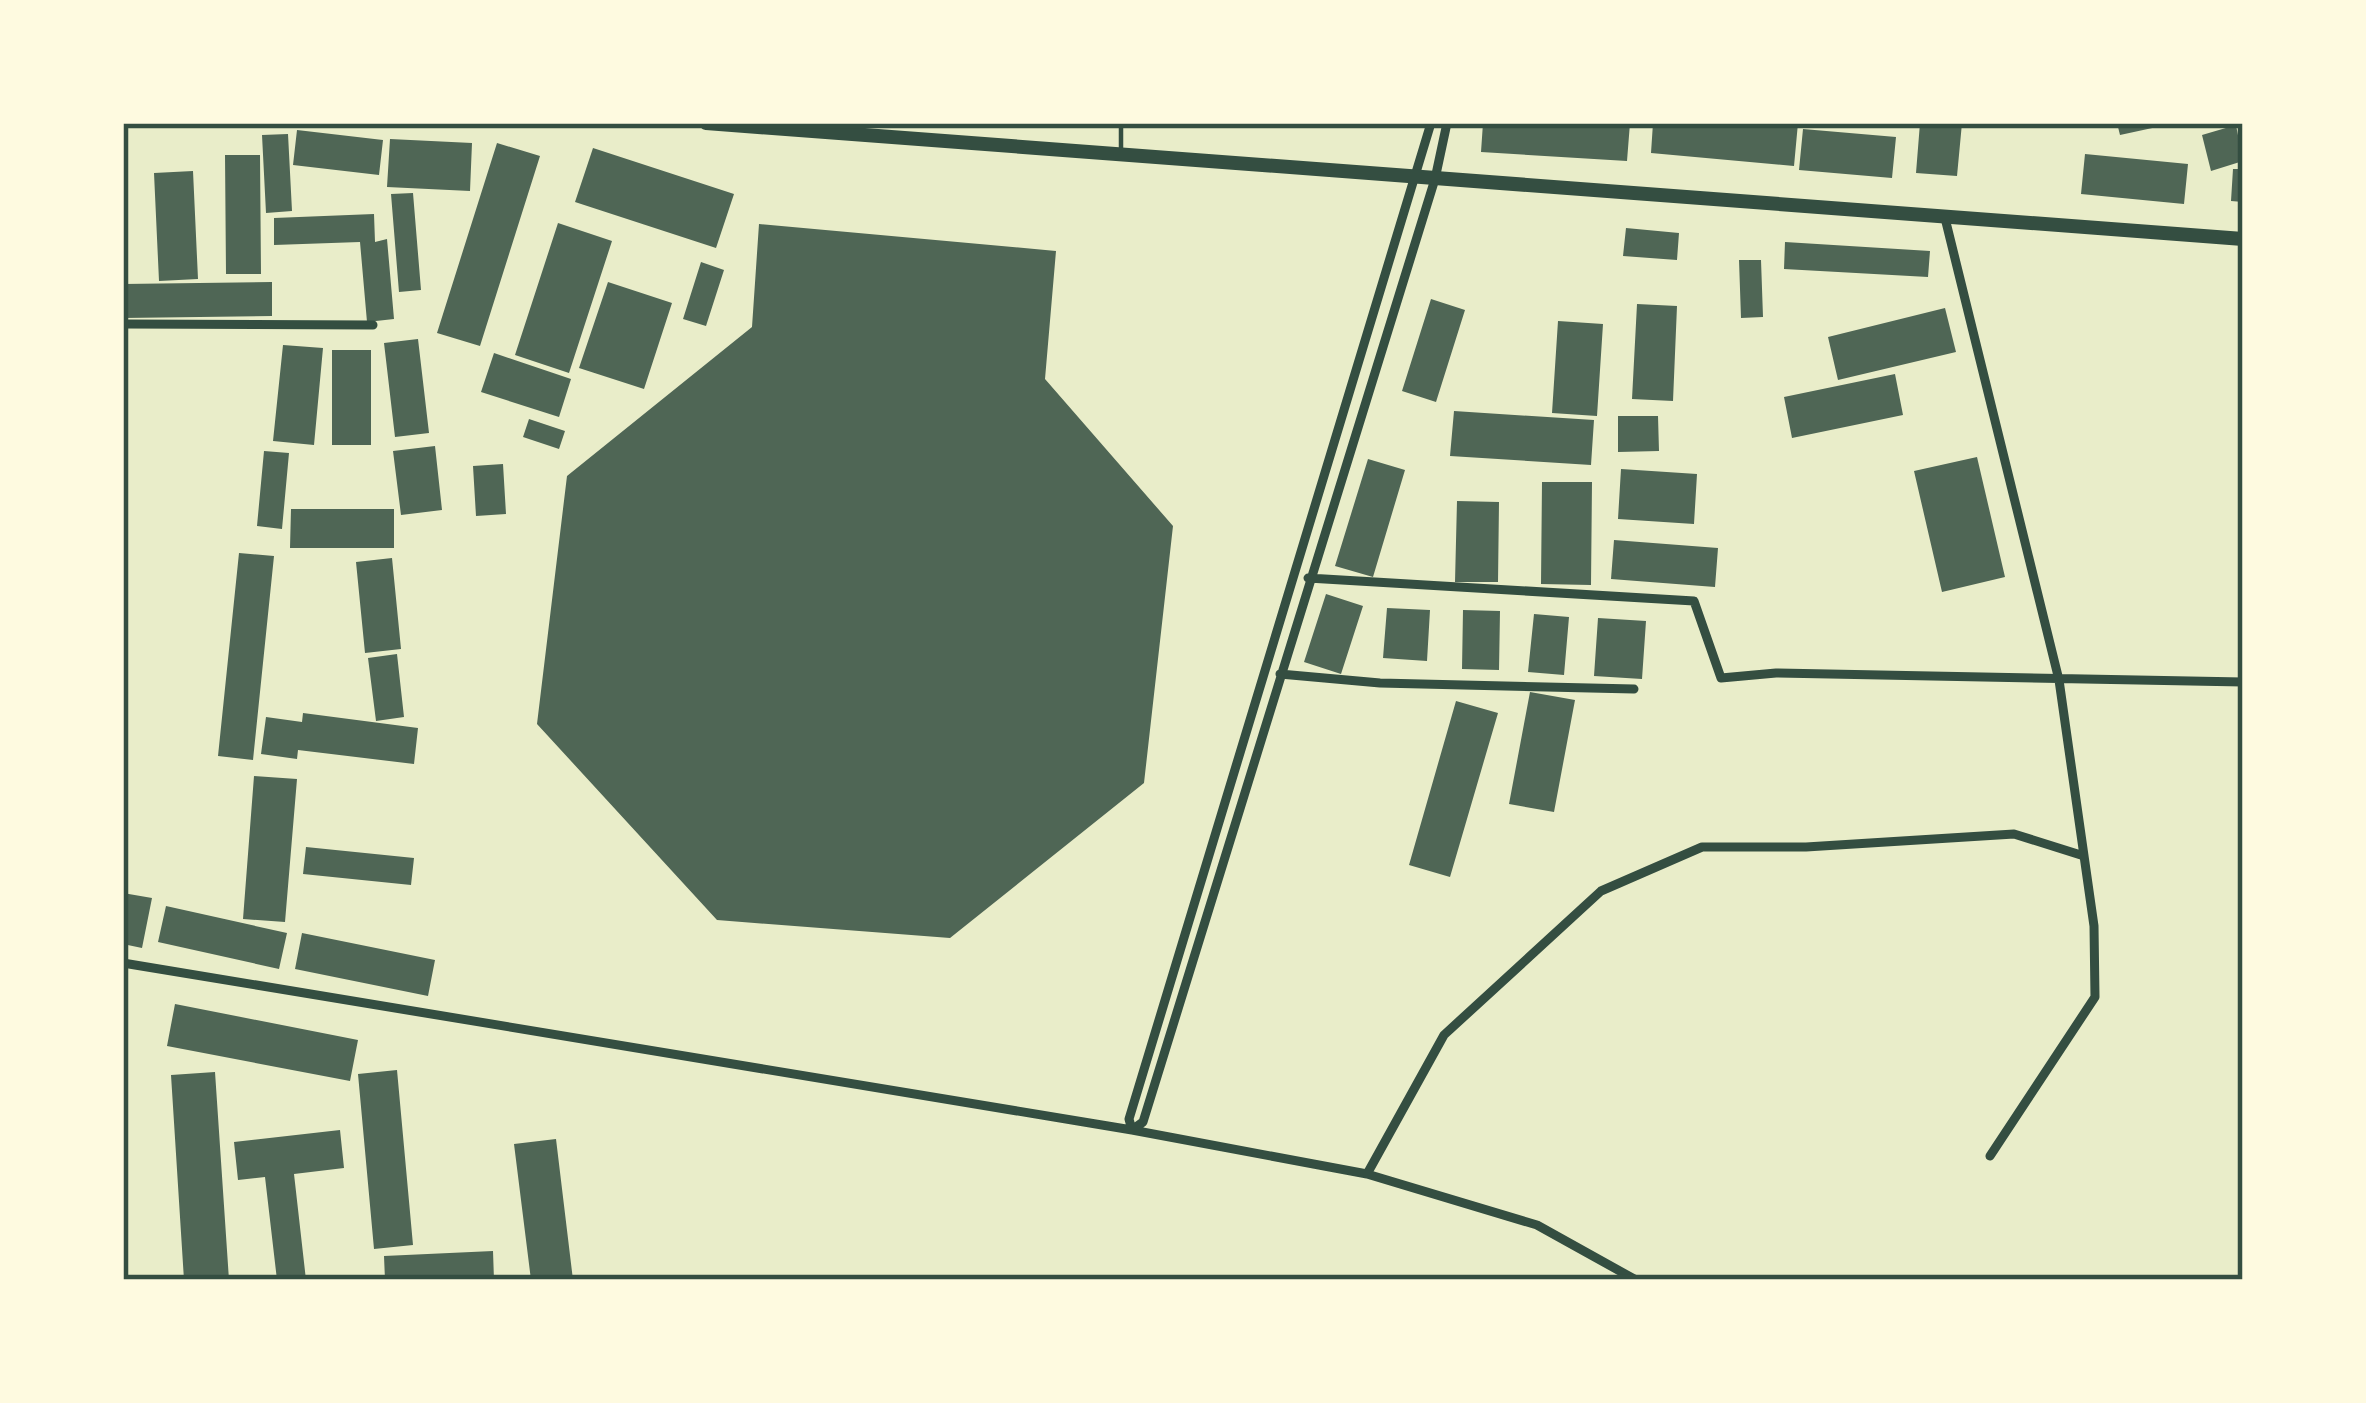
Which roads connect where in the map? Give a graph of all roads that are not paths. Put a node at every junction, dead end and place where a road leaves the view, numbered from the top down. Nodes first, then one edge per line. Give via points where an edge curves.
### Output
1 (706, 123) edge
2 (1121, 123) edge
3 (1431, 123) edge
4 (1448, 123) edge
5 (738, 124) edge
6 (788, 126) edge
7 (1122, 155) junction
8 (1427, 178) junction
9 (1945, 218) junction
10 (2243, 238) edge
11 (123, 324) edge
12 (373, 325) dead end
13 (1297, 578) junction
14 (1312, 578) junction
15 (1268, 672) junction
16 (1284, 674) junction
17 (2059, 680) junction
18 (2243, 682) edge
19 (1634, 689) dead end
20 (2084, 856) junction
21 (123, 963) edge
22 (1132, 1130) junction
23 (1990, 1156) dead end
24 (1367, 1174) junction
25 (1636, 1280) edge

1 - 5 main road
2 - 7 lane
3 - 8 street
4 - 8 street
5 - 6 main road
6 - 7 main road
7 - 8 main road
8 - 9 main road
8 - 13 street
8 - 14 street
9 - 10 main road
9 - 17 street
11 - 12 street
13 - 14 street
13 - 15 street
14 - 16 street
14 - 17 street via 1694,601 1721,678
15 - 16 street
15 - 22 street via 1129,1119
16 - 19 street
16 - 22 street via 1142,1122
17 - 18 street
17 - 20 street
20 - 23 street via 2095,997
20 - 24 street via 2014,834 1702,847 1601,891 1444,1035
21 - 22 street
22 - 24 street
24 - 25 street via 1537,1225

